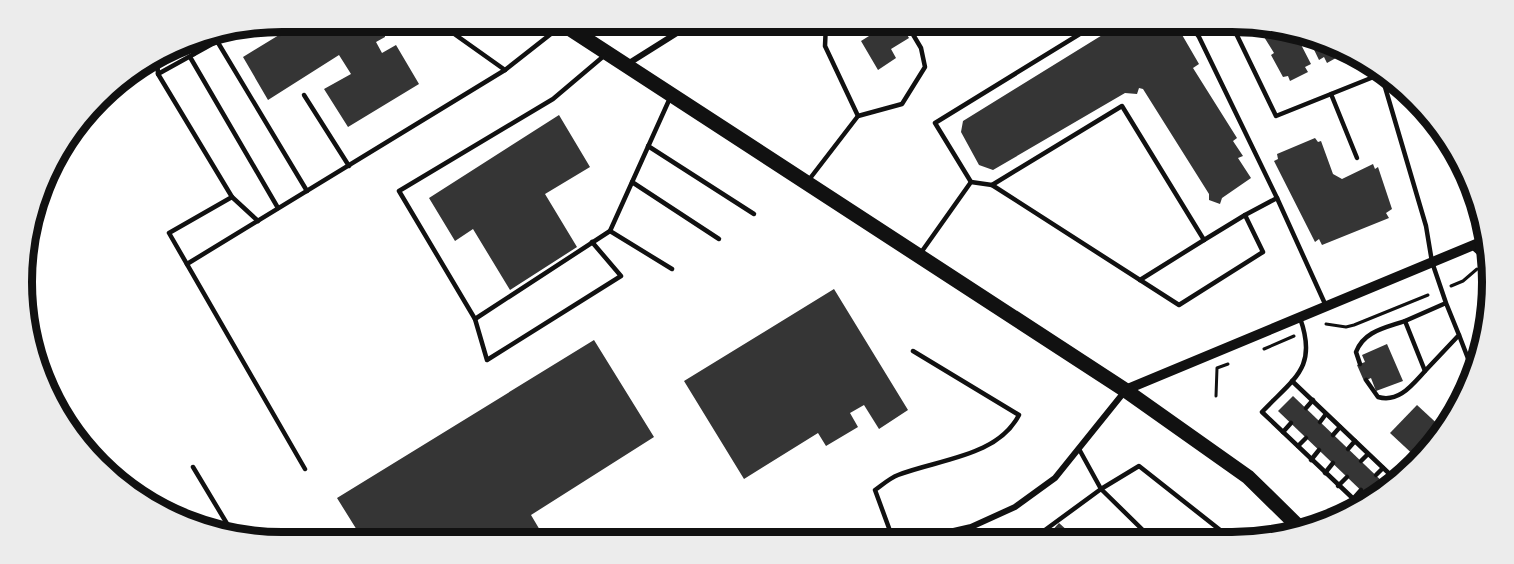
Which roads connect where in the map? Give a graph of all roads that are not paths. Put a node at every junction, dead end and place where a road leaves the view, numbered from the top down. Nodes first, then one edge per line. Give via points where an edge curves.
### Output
1 (451, 32) edge
2 (549, 32) edge
3 (575, 32) edge
4 (678, 32) edge
5 (826, 32) edge
6 (912, 32) edge
7 (1083, 32) edge
8 (1195, 32) edge
9 (1235, 32) edge
10 (220, 39) edge
11 (217, 41) junction
12 (190, 50) edge
13 (607, 53) junction
14 (192, 55) junction
15 (157, 65) edge
16 (625, 65) junction
17 (505, 70) junction
18 (158, 75) junction
19 (1373, 75) edge
20 (1384, 83) edge
21 (1331, 94) junction
22 (304, 95) dead end
23 (671, 95) junction
24 (858, 116) junction
25 (648, 146) junction
26 (1357, 158) dead end
27 (349, 166) junction
28 (632, 182) junction
29 (971, 182) junction
30 (807, 183) junction
31 (992, 185) junction
32 (306, 191) junction
33 (232, 197) junction
34 (1278, 198) junction
35 (278, 208) junction
36 (754, 214) dead end
37 (1245, 216) junction
38 (258, 221) junction
39 (610, 231) junction
40 (719, 239) dead end
41 (1204, 240) junction
42 (592, 242) junction
43 (1479, 243) edge
44 (1471, 246) junction
45 (1481, 255) edge
46 (919, 256) junction
47 (1432, 262) junction
48 (187, 264) junction
49 (672, 269) dead end
50 (1140, 279) junction
51 (1446, 303) junction
52 (1326, 306) junction
53 (1299, 317) junction
54 (475, 319) junction
55 (1405, 321) junction
56 (1459, 335) junction
57 (913, 351) dead end
58 (1469, 362) edge
59 (1360, 364) dead end
60 (1425, 371) junction
61 (1366, 380) dead end
62 (1292, 381) junction
63 (1125, 390) junction
64 (1313, 400) junction
65 (1305, 408) dead end
66 (1326, 414) junction
67 (1320, 422) dead end
68 (1291, 423) dead end
69 (1340, 427) junction
70 (1283, 432) junction
71 (1333, 435) dead end
72 (1306, 438) dead end
73 (1355, 441) junction
74 (1298, 446) junction
75 (1348, 448) dead end
76 (1079, 449) junction
77 (1319, 450) dead end
78 (1368, 454) junction
79 (1311, 460) junction
80 (1361, 461) dead end
81 (1333, 464) dead end
82 (193, 467) dead end
83 (1383, 468) junction
84 (305, 469) dead end
85 (1325, 473) junction
86 (1376, 475) dead end
87 (1390, 476) edge
88 (1347, 477) dead end
89 (1338, 486) junction
90 (1101, 489) junction
91 (1361, 490) dead end
92 (1353, 499) joint
93 (1296, 524) edge
94 (229, 527) edge
95 (954, 531) joint
96 (890, 532) edge
97 (950, 532) edge
98 (1042, 532) edge
99 (1145, 532) edge
100 (1222, 532) edge

1 - 17 lane
2 - 17 lane
3 - 13 main road
4 - 16 street
5 - 24 lane via 825,46
6 - 24 lane via 925,67 902,104
7 - 29 lane via 935,123
8 - 34 lane
9 - 21 lane via 1276,116
10 - 11 lane
11 - 14 lane
11 - 32 lane
12 - 14 lane
13 - 16 main road
13 - 54 lane via 553,99 399,191
14 - 18 lane
14 - 35 lane
15 - 18 lane
16 - 23 main road
17 - 27 lane
18 - 33 lane
19 - 21 lane
20 - 47 lane via 1426,226
21 - 26 lane
22 - 27 lane
23 - 25 lane
23 - 30 main road
24 - 30 lane
25 - 28 lane
25 - 36 lane
27 - 32 lane
28 - 39 lane
28 - 40 lane
29 - 31 lane
29 - 46 lane
30 - 46 main road
31 - 41 lane via 1122,105
31 - 50 lane
32 - 35 lane
33 - 38 lane
33 - 48 lane via 169,233
34 - 37 lane
34 - 52 lane
35 - 38 lane
37 - 41 lane
37 - 50 lane via 1263,252 1179,304
38 - 48 lane
39 - 42 lane
39 - 49 lane
41 - 50 lane
42 - 54 lane
42 - 54 lane via 621,276 487,360
43 - 44 street
44 - 45 lane
44 - 47 street
46 - 63 main road
47 - 51 lane
47 - 52 street
48 - 84 lane
51 - 55 lane
51 - 56 lane
52 - 53 street
53 - 62 lane via 1308,353
53 - 63 street
55 - 59 lane via 1368,334 1360,341 1356,352
55 - 60 lane
56 - 58 lane
56 - 60 lane
57 - 96 lane via 1019,415 1011,430 988,444 952,460 896,475 875,490
60 - 61 lane via 1407,390 1385,399 1378,397
62 - 64 lane
62 - 70 lane via 1262,412
63 - 76 street
63 - 93 main road via 1248,477
64 - 65 lane
64 - 66 lane
66 - 67 lane
66 - 69 lane
68 - 70 lane
69 - 71 lane
69 - 73 lane
70 - 74 lane
72 - 74 lane
73 - 75 lane
73 - 78 lane
74 - 79 lane
76 - 90 lane
76 - 95 street via 1055,478 1015,507
77 - 79 lane
78 - 80 lane
78 - 83 lane
79 - 85 lane
81 - 85 lane
82 - 94 lane
83 - 86 lane
83 - 87 lane
85 - 89 lane
88 - 89 lane
89 - 92 lane
90 - 98 lane
90 - 99 lane
90 - 100 lane via 1139,466
91 - 92 lane
95 - 97 street

